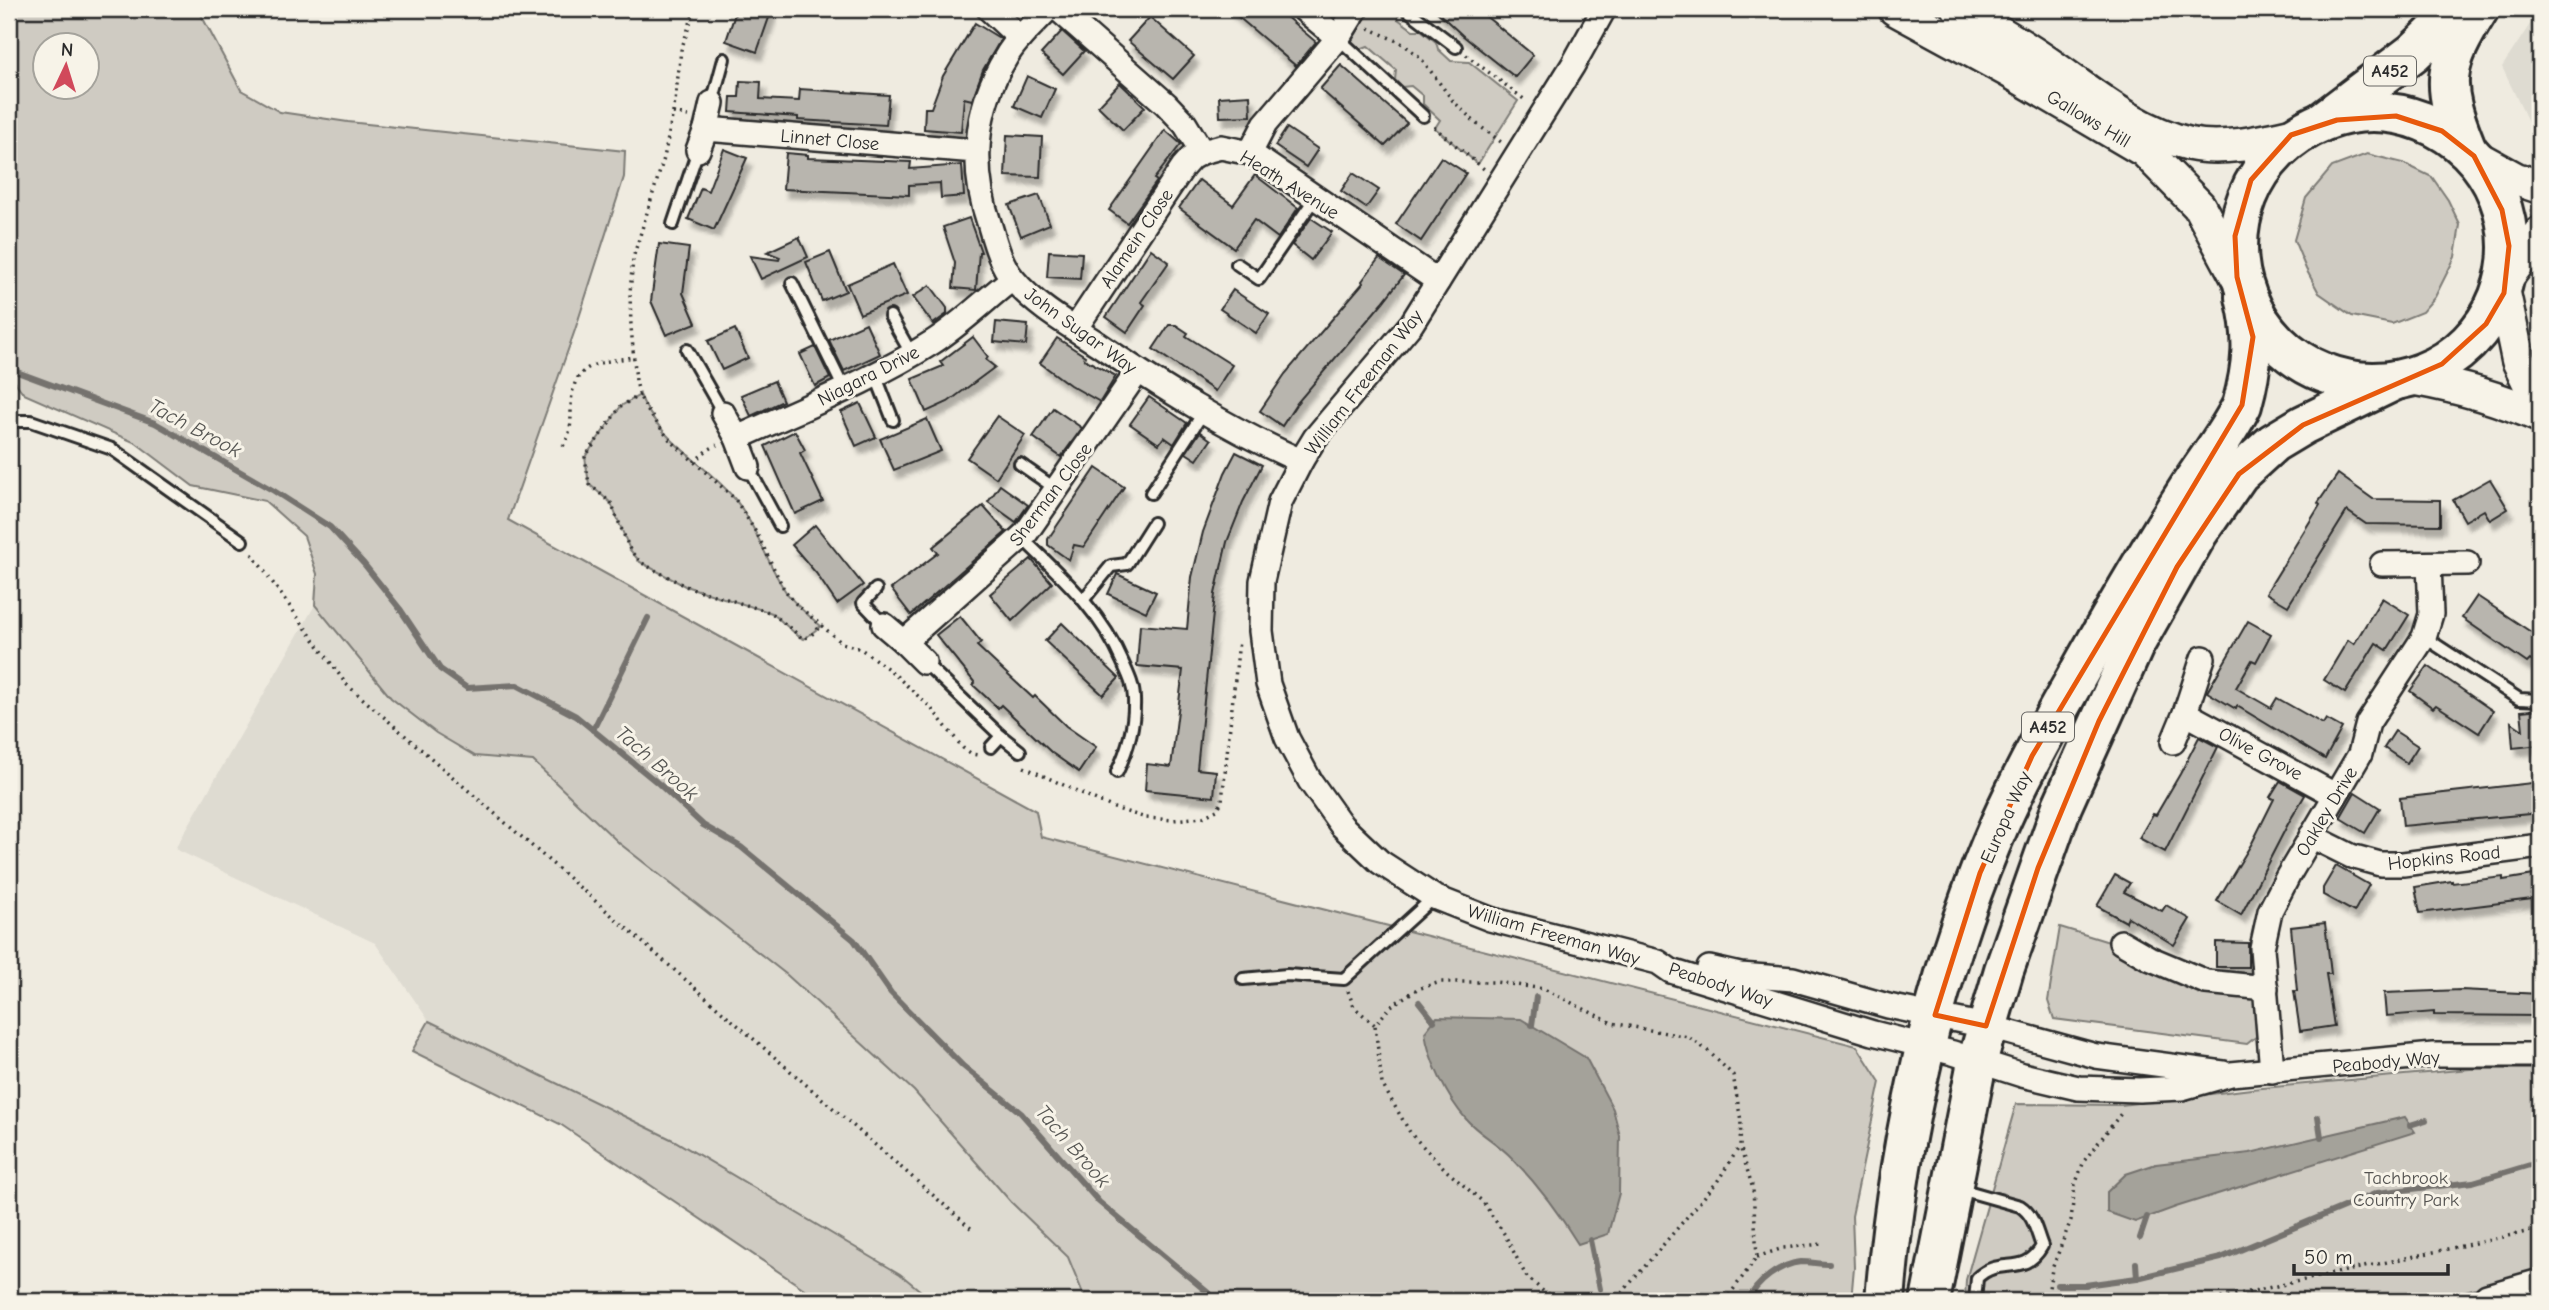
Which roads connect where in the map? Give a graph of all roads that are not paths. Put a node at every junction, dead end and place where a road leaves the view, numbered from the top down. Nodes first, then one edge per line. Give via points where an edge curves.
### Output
1 (989, 9) edge
2 (1048, 9) edge
3 (1058, 9) edge
4 (1303, 9) edge
5 (1406, 9) edge
6 (1604, 9) edge
7 (1619, 9) edge
8 (1895, 9) edge
9 (1959, 9) edge
10 (2459, 9) edge
11 (2479, 9) edge
12 (1354, 12) edge
13 (1020, 38) junction
14 (1338, 38) junction
15 (1456, 47) road end
16 (724, 59) dead end
17 (1573, 65) junction
18 (712, 103) joint
19 (1423, 116) road end
20 (2303, 131) junction
21 (702, 140) junction
22 (976, 150) junction
23 (2470, 151) junction
24 (1202, 152) junction
25 (1250, 153) junction
26 (2540, 187) edge
27 (1315, 198) junction
28 (673, 224) dead end
29 (2540, 233) edge
30 (1237, 264) dead end
31 (1012, 279) junction
32 (1438, 281) junction
33 (792, 283) dead end
34 (2507, 284) junction
35 (2241, 287) junction
36 (890, 316) dead end
37 (1075, 329) junction
38 (687, 350) dead end
39 (912, 355) junction
40 (1138, 372) junction
41 (875, 374) junction
42 (2406, 379) junction
43 (844, 388) junction
44 (2540, 406) edge
45 (723, 413) joint
46 (1203, 413) junction
47 (2540, 416) edge
48 (894, 420) dead end
49 (9, 421) edge
50 (736, 437) junction
51 (1301, 461) junction
52 (1020, 464) dead end
53 (748, 467) joint
54 (1056, 489) junction
55 (1151, 493) dead end
56 (1153, 523) dead end
57 (780, 526) dead end
58 (1021, 537) junction
59 (242, 541) road end
60 (2467, 563) dead end
61 (2382, 564) dead end
62 (2429, 564) junction
63 (876, 589) dead end
64 (1084, 599) junction
65 (884, 625) joint
66 (2424, 637) junction
67 (904, 642) junction
68 (2203, 658) dead end
69 (924, 662) joint
70 (2540, 700) edge
71 (2185, 713) junction
72 (1001, 736) junction
73 (2173, 742) dead end
74 (991, 747) dead end
75 (1020, 751) dead end
76 (1117, 772) dead end
77 (2335, 794) junction
78 (2311, 836) junction
79 (2540, 846) edge
80 (1434, 897) junction
81 (2121, 942) dead end
82 (1658, 962) junction
83 (1243, 979) dead end
84 (2266, 988) junction
85 (1956, 1037) junction
86 (2540, 1055) edge
87 (2272, 1071) junction
88 (2231, 1074) junction
89 (1951, 1186) junction
90 (2540, 1281) edge
91 (2487, 1296) dead end
92 (1885, 1301) edge
93 (1910, 1301) edge
94 (1930, 1301) edge
95 (1975, 1301) edge

1 - 13 street
2 - 13 street, John Sugar Way
3 - 24 street via 1166,104
4 - 14 street
5 - 15 lane
6 - 17 street
7 - 17 street
8 - 35 street, Gallows Hill via 2145,151 2199,206
9 - 20 street, Gallows Hill via 2028,49 2119,112 2191,144 2254,143
10 - 20 highway, A452 via 2414,52
11 - 23 highway via 2458,43 2449,77 2450,100
12 - 14 street
13 - 22 street, John Sugar Way via 994,80
14 - 19 lane
14 - 25 street via 1265,124
16 - 18 lane
17 - 32 street, William Freeman Way
18 - 21 street
20 - 23 highway via 2367,115 2396,116 2427,124
20 - 35 highway, Europa Way via 2263,162 2240,204 2235,236
21 - 22 street, Linnet Close
21 - 28 lane
22 - 31 street, John Sugar Way via 984,210
23 - 26 street via 2516,179
23 - 34 highway via 2489,179 2505,217
24 - 25 street, Heath Avenue via 1220,147
24 - 37 street, Alamein Close via 1183,167
25 - 27 street, Heath Avenue
27 - 30 lane via 1259,279
27 - 32 street, Heath Avenue
29 - 34 street
31 - 37 street, John Sugar Way
31 - 39 street, Niagara Drive
32 - 51 street, William Freeman Way via 1412,323 1315,438
33 - 43 lane
34 - 42 highway, Europa Way via 2486,324 2463,349
34 - 44 street via 2518,360
35 - 42 highway via 2279,337 2311,363 2348,376
35 - 85 highway, Europa Way / A452 via 2253,337 2242,405 2032,756 2001,821 1954,949
36 - 39 lane
37 - 40 street, John Sugar Way
38 - 45 lane
39 - 41 street, Niagara Drive
40 - 46 street, John Sugar Way
40 - 54 street, Sherman Close
41 - 43 street, Niagara Drive
41 - 48 lane
42 - 47 street via 2466,388
42 - 85 highway, Europa Way / A452 via 2273,443 2239,474 2198,533 2134,646 2038,868
43 - 50 street, Niagara Drive
45 - 50 street
46 - 51 street, John Sugar Way
46 - 55 lane
49 - 59 lane via 31,421 112,449
50 - 53 street
51 - 80 street, William Freeman Way via 1280,502 1262,581 1261,631 1268,684 1287,738 1342,826 1380,862
52 - 54 lane
53 - 57 lane
54 - 58 street, Sherman Close
56 - 64 lane via 1127,564 1111,566
58 - 64 lane
58 - 67 street, Sherman Close
60 - 62 street
61 - 62 street
62 - 66 street, Oakley Drive via 2431,614
63 - 65 lane via 863,603
64 - 76 lane via 1120,654 1133,689 1131,737
65 - 67 street
66 - 70 lane via 2519,699
66 - 77 street, Oakley Drive via 2368,723 2360,754
67 - 69 street
68 - 71 street
69 - 72 lane
71 - 73 street
71 - 77 street, Olive Grove
72 - 74 lane
72 - 75 lane
77 - 78 street, Oakley Drive
78 - 79 street, Hopkins Road via 2379,864
78 - 84 street, Oakley Drive via 2270,911 2262,948
80 - 82 street, William Freeman Way via 1490,919
80 - 83 lane via 1344,979 1287,975
81 - 84 street via 2206,982
82 - 85 street, Peabody Way via 1671,971 1873,1033
82 - 85 street, Peabody Way via 1676,960 1740,975 1793,979 1888,1006
84 - 87 street, Oakley Drive
85 - 88 street, Peabody Way
85 - 88 street, Peabody Way via 2078,1088 2182,1088
85 - 89 highway, Europa Way / A452
85 - 92 highway, Europa Way / A452 via 1899,1173
85 - 93 highway via 1934,1124
86 - 87 street, Peabody Way via 2434,1055
87 - 88 street, Peabody Way
89 - 94 highway, Europa Way / A452
89 - 95 lane via 2020,1206 2032,1217 2042,1246 2035,1259 2021,1265 1987,1268 1977,1278
90 - 91 street

